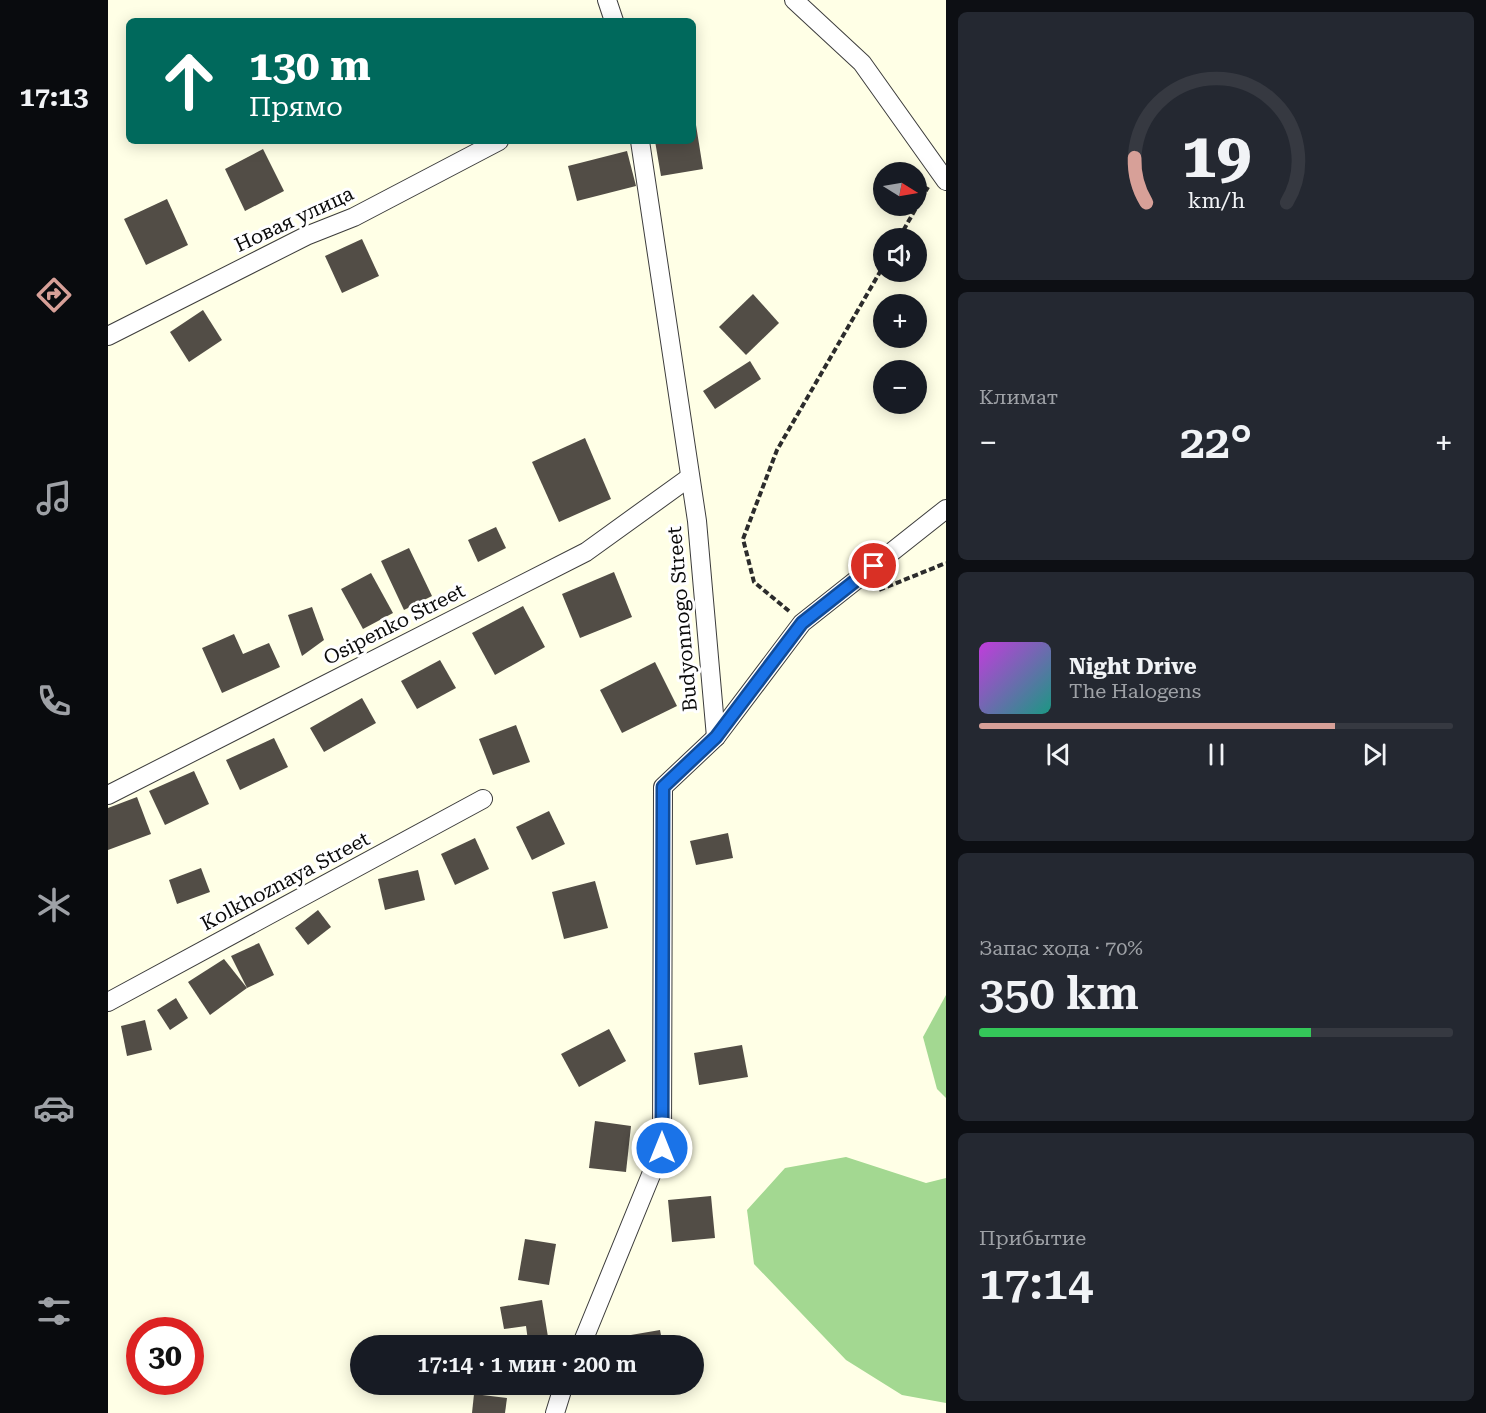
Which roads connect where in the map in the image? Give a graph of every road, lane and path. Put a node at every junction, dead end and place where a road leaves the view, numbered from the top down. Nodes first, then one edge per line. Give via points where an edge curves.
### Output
1 (607, 0) edge
2 (794, 0) edge
3 (613, 18) edge
4 (493, 144) edge
5 (640, 144) edge
6 (942, 176) edge
7 (906, 228) edge
8 (874, 282) edge
9 (108, 336) edge
10 (690, 477) junction
11 (946, 509) edge
12 (946, 562) edge
13 (878, 590) dead end
14 (802, 623) junction
15 (716, 737) junction
16 (108, 795) edge
17 (483, 799) dead end
18 (108, 1002) edge
19 (586, 1335) edge
20 (561, 1395) edge
21 (555, 1413) edge

1 - 3 street
2 - 6 street via 862,63
4 - 9 street, Новая улица via 354,217 306,236
5 - 10 street, Budyonnogo Street
6 - 7 path
8 - 14 path via 777,450 743,539 754,582
10 - 15 street, Budyonnogo Street
10 - 16 street, Osipenko Street via 586,552
11 - 14 street
12 - 13 path
14 - 15 street
15 - 19 street via 663,787 662,1148
17 - 18 street, Kolkhoznaya Street
20 - 21 street

